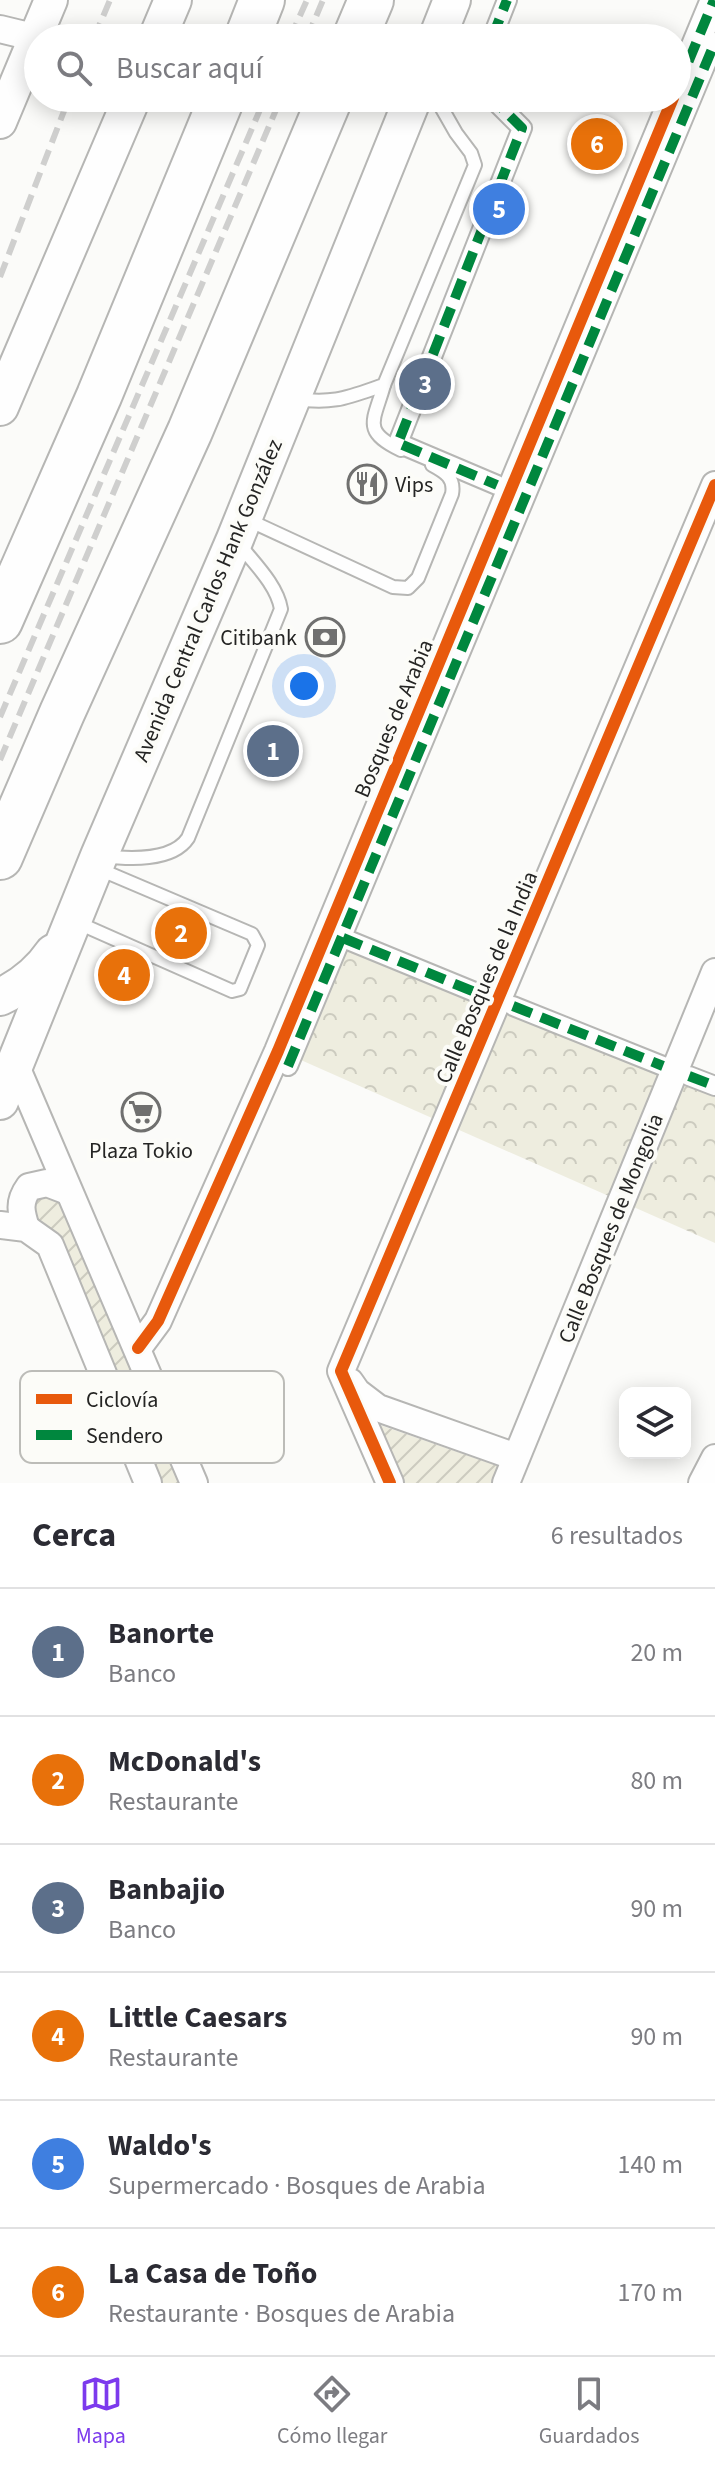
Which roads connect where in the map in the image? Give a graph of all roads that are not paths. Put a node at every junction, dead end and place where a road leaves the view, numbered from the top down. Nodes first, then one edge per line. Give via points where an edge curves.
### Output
1 (51, 0) edge
2 (173, 0) edge
3 (262, 0) edge
4 (371, 0) edge
5 (452, 0) edge
6 (507, 0) edge
7 (714, 0) edge
8 (42, 24) edge
9 (163, 24) edge
10 (253, 24) edge
11 (361, 24) edge
12 (443, 24) edge
13 (498, 24) edge
14 (0, 29) edge
15 (24, 35) edge
16 (715, 42) edge
17 (691, 55) edge
18 (24, 68) edge
19 (691, 100) edge
20 (126, 112) edge
21 (216, 112) edge
22 (324, 112) edge
23 (407, 112) edge
24 (444, 112) edge
25 (506, 112) edge
26 (667, 112) edge
27 (686, 112) edge
28 (0, 122) edge
29 (384, 385) junction
30 (291, 398) junction
31 (0, 407) edge
32 (497, 485) dead end
33 (715, 485) edge
34 (239, 528) junction
35 (0, 621) edge
36 (0, 857) edge
37 (97, 862) junction
38 (73, 920) junction
39 (343, 938) junction
40 (715, 972) edge
41 (482, 995) dead end
42 (0, 997) edge
43 (513, 1006) dead end
44 (15, 1064) junction
45 (288, 1066) dead end
46 (663, 1066) dead end
47 (689, 1076) dead end
48 (715, 1086) edge
49 (0, 1101) edge
50 (68, 1191) junction
51 (13, 1226) edge
52 (138, 1348) junction
53 (102, 1371) edge
54 (148, 1371) edge
55 (341, 1371) junction
56 (516, 1457) junction
57 (715, 1458) edge
58 (140, 1463) edge
59 (186, 1463) edge
60 (148, 1483) edge
61 (194, 1483) edge
62 (390, 1483) edge
63 (506, 1483) edge
64 (702, 1483) edge

1 - 8 street
2 - 9 main road
3 - 10 highway
4 - 11 highway
5 - 12 main road
6 - 13 street
7 - 17 street
14 - 15 street
16 - 19 street
18 - 28 street
20 - 31 main road
21 - 35 highway
22 - 36 highway via 190,431
23 - 30 main road, Avenida Central Carlos Hank González
24 - 29 lane via 475,165
25 - 32 street via 522,128 398,443
26 - 52 street, Bosques de Arabia via 278,1051 158,1321
27 - 39 street
29 - 30 lane via 324,403
29 - 34 lane via 374,420 378,438 443,471 453,487 414,584 393,587
30 - 34 main road, Avenida Central Carlos Hank González
33 - 55 street, Calle Bosques de la India
34 - 37 main road, Avenida Central Carlos Hank González
34 - 37 lane via 281,609 188,838 177,848 137,860
37 - 38 main road, Avenida Central Carlos Hank González
37 - 38 lane via 252,934 258,945 240,989 232,991
38 - 42 main road via 45,966
38 - 44 main road, Avenida Central Carlos Hank González
39 - 41 street
39 - 45 street
40 - 56 street, Calle Bosques de Mongolia
43 - 46 street
44 - 49 main road, Avenida Central Carlos Hank González
44 - 50 street
47 - 48 street
50 - 51 street via 47,1183 29,1187
50 - 52 street
51 - 53 street via 50,1245
52 - 54 street
55 - 56 street via 378,1408
55 - 62 street
56 - 63 street, Calle Bosques de Mongolia
57 - 64 street
58 - 60 street
59 - 61 street

